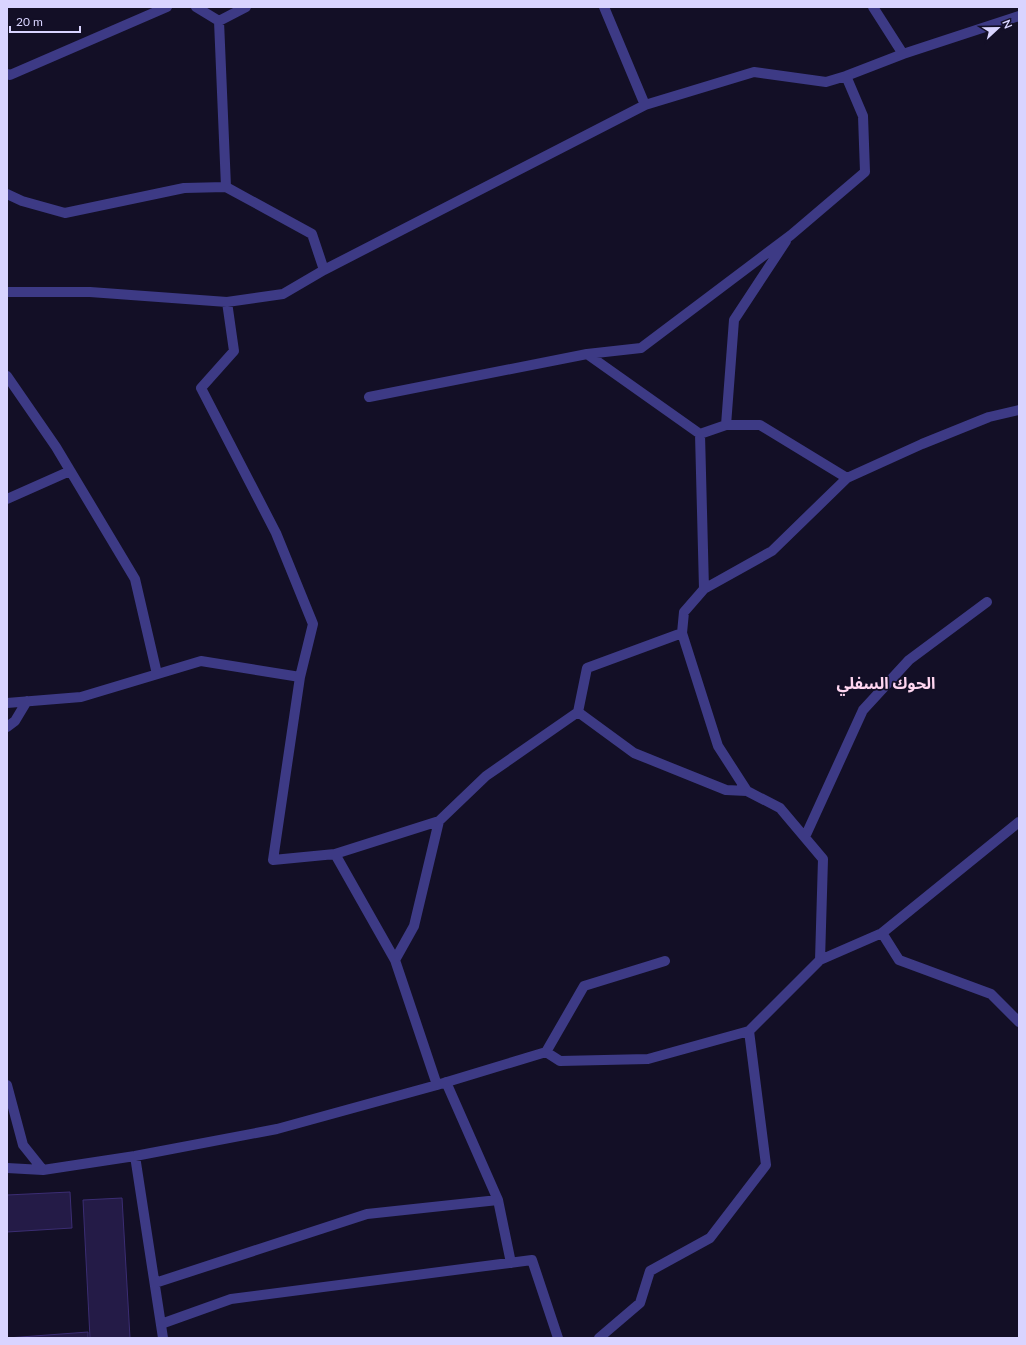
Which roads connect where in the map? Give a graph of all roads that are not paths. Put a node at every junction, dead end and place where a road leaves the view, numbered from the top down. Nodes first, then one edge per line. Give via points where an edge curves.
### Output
1 (167, 7) edge
2 (196, 7) edge
3 (246, 7) edge
4 (604, 7) edge
5 (873, 7) edge
6 (1019, 16) edge
7 (219, 21) junction
8 (903, 54) junction
9 (7, 74) edge
10 (846, 76) junction
11 (645, 105) junction
12 (226, 187) junction
13 (7, 194) edge
14 (791, 235) junction
15 (324, 270) junction
16 (7, 292) edge
17 (227, 302) junction
18 (587, 354) junction
19 (7, 376) edge
20 (369, 397) dead end
21 (1019, 410) edge
22 (726, 425) junction
23 (700, 434) junction
24 (70, 471) junction
25 (847, 478) junction
26 (7, 499) edge
27 (704, 589) junction
28 (987, 602) dead end
29 (682, 633) junction
30 (157, 674) junction
31 (300, 676) junction
32 (27, 701) junction
33 (7, 703) edge
34 (578, 712) junction
35 (7, 727) edge
36 (747, 791) junction
37 (439, 821) junction
38 (1019, 822) edge
39 (805, 837) junction
40 (335, 854) junction
41 (882, 932) junction
42 (395, 960) junction
43 (820, 960) junction
44 (665, 961) dead end
45 (1019, 1022) edge
46 (749, 1031) junction
47 (546, 1052) junction
48 (442, 1083) junction
49 (7, 1085) edge
50 (135, 1156) junction
51 (7, 1168) edge
52 (43, 1170) junction
53 (498, 1200) junction
54 (511, 1262) junction
55 (154, 1283) junction
56 (161, 1324) junction
57 (163, 1338) edge
58 (558, 1338) edge
59 (599, 1338) edge

1 - 9 street via 10,75
2 - 7 street
3 - 7 street
4 - 11 street
5 - 8 street
6 - 8 street
7 - 12 street
8 - 10 street
10 - 11 street via 826,82 754,72
10 - 14 street via 864,116 865,172
11 - 15 street
12 - 13 street via 184,188 65,213
12 - 15 street via 312,234
14 - 18 street via 641,348
14 - 22 street via 734,320
15 - 17 street via 283,294
16 - 17 street via 90,292
17 - 31 street via 234,351 201,388 276,533 313,624
18 - 20 street
18 - 23 street
19 - 24 street
21 - 25 street via 989,417
22 - 23 street
22 - 25 street via 760,424
23 - 27 street
24 - 26 street
24 - 30 street via 135,578
25 - 27 street via 772,551
27 - 29 street via 684,612
28 - 39 street via 909,660 863,710
29 - 34 street via 587,668
29 - 36 street via 718,746
30 - 31 street via 201,661
30 - 32 street via 82,697
31 - 40 street via 273,860
32 - 33 street
32 - 35 street via 15,721
34 - 36 street via 634,753 726,790
34 - 37 street via 486,776
36 - 39 street via 780,808
37 - 40 street
37 - 42 street via 414,926
38 - 41 street
39 - 43 street via 824,859
40 - 42 street
41 - 43 street
41 - 45 street via 899,960 991,994
42 - 48 street
43 - 46 street
44 - 47 street via 584,986
46 - 47 street via 648,1059 560,1061
46 - 59 street via 766,1165 710,1238 650,1271 640,1303
47 - 48 street
48 - 50 street via 277,1129
48 - 53 street
49 - 52 street via 23,1145
50 - 52 street
50 - 55 street
51 - 52 street
53 - 54 street
53 - 55 street via 367,1214
54 - 56 street via 231,1299
54 - 58 street via 532,1260
55 - 56 street
56 - 57 street

